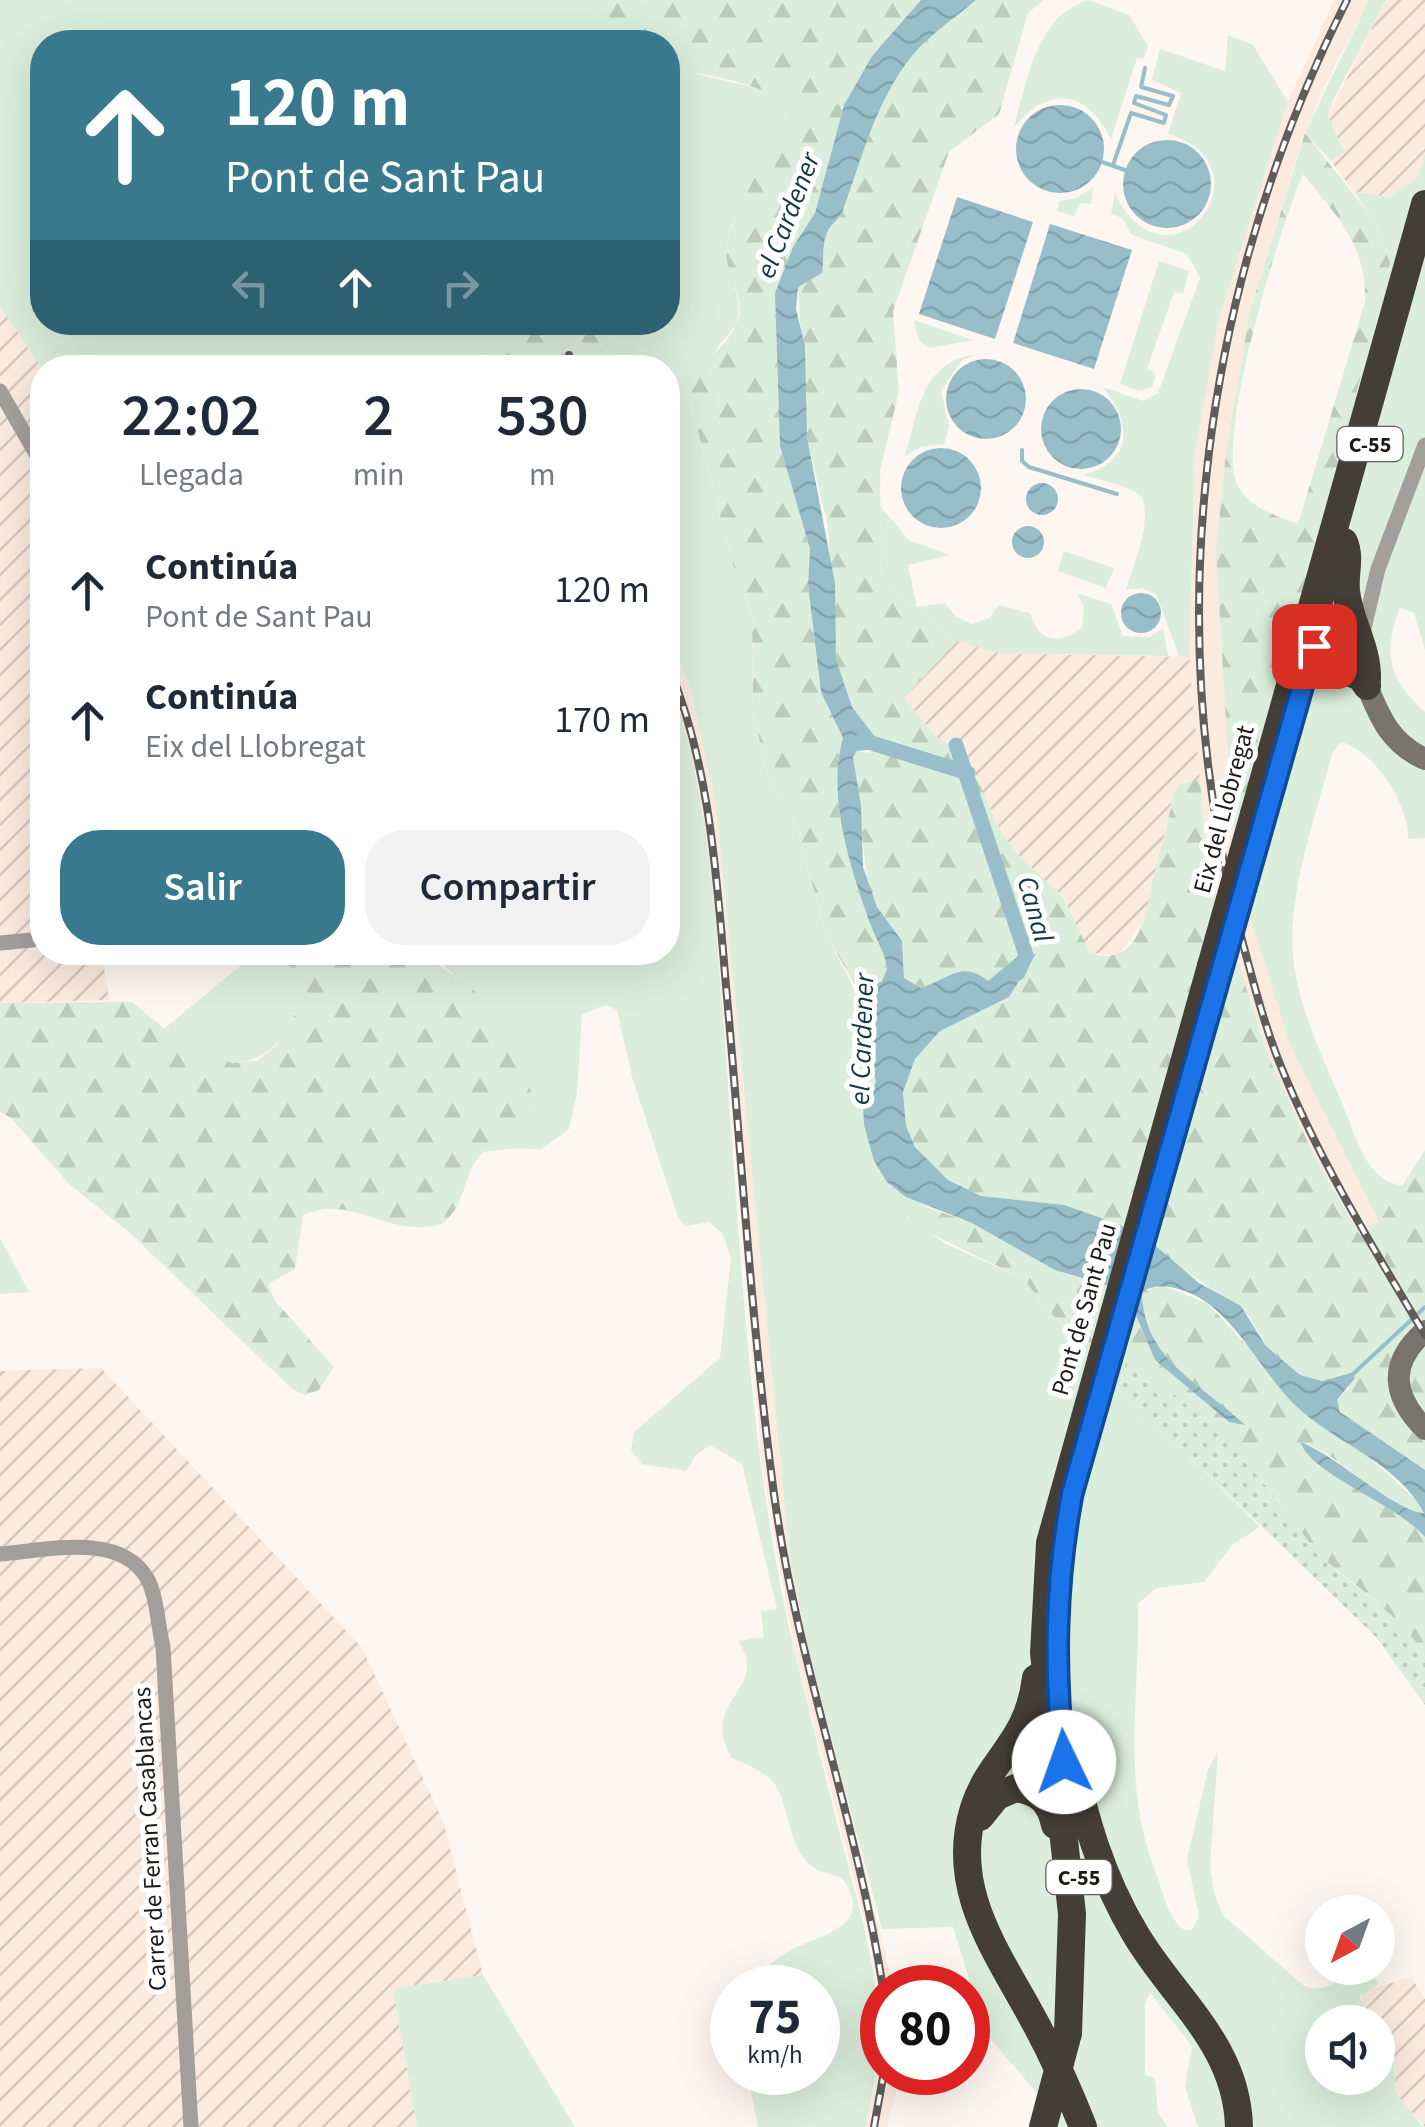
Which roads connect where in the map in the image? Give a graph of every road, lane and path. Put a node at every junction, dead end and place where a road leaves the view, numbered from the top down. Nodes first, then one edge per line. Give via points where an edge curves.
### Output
1 (1425, 204) edge
2 (1425, 241) edge
3 (0, 390) edge
4 (30, 443) edge
5 (1425, 445) edge
6 (1338, 538) junction
7 (1321, 620) junction
8 (1359, 635) junction
9 (1300, 670) junction
10 (1362, 680) junction
11 (1425, 759) edge
12 (30, 940) edge
13 (0, 943) edge
14 (1166, 1144) joint
15 (1425, 1331) edge
16 (1425, 1429) edge
17 (1067, 1493) junction
18 (0, 1554) edge
19 (1044, 1607) junction
20 (1062, 1708) junction
21 (969, 1836) junction
22 (1072, 1914) junction
23 (1073, 2040) junction
24 (191, 2127) edge
25 (1042, 2127) edge
26 (1056, 2127) edge
27 (1084, 2127) edge
28 (1239, 2127) edge

1 - 6 highway, Eix del Llobregat / C-55
2 - 6 highway, Eix del Llobregat / C-55
3 - 4 street
5 - 8 street
6 - 7 highway via 1316,610
6 - 8 highway via 1349,555 1347,598
6 - 9 highway, Eix del Llobregat / C-55
7 - 8 highway via 1340,620
7 - 9 highway via 1311,626
7 - 10 highway
8 - 10 highway
9 - 10 highway via 1323,662
9 - 14 highway, Eix del Llobregat / C-55, bridge
10 - 11 street via 1386,730
12 - 13 street
14 - 17 highway, Pont de Sant Pau / C-55
15 - 16 street via 1400,1358 1396,1381 1405,1410
17 - 19 highway, C-55
17 - 20 highway, C-55 via 1056,1606
18 - 24 street, Carrer de Ferran Casablancas via 100,1547 147,1578 163,1647
19 - 21 highway via 1035,1630 1028,1719 977,1800
19 - 22 highway, C-55
20 - 23 highway, C-55 via 1085,1954
20 - 28 highway via 1080,1800 1109,1884 1137,1937 1224,2060
21 - 22 highway via 1004,1791 1041,1796 1055,1820 1062,1890
21 - 27 highway via 966,1870 976,1914
22 - 23 highway, C-55
23 - 25 highway, C-55, bridge
23 - 26 highway, C-55

